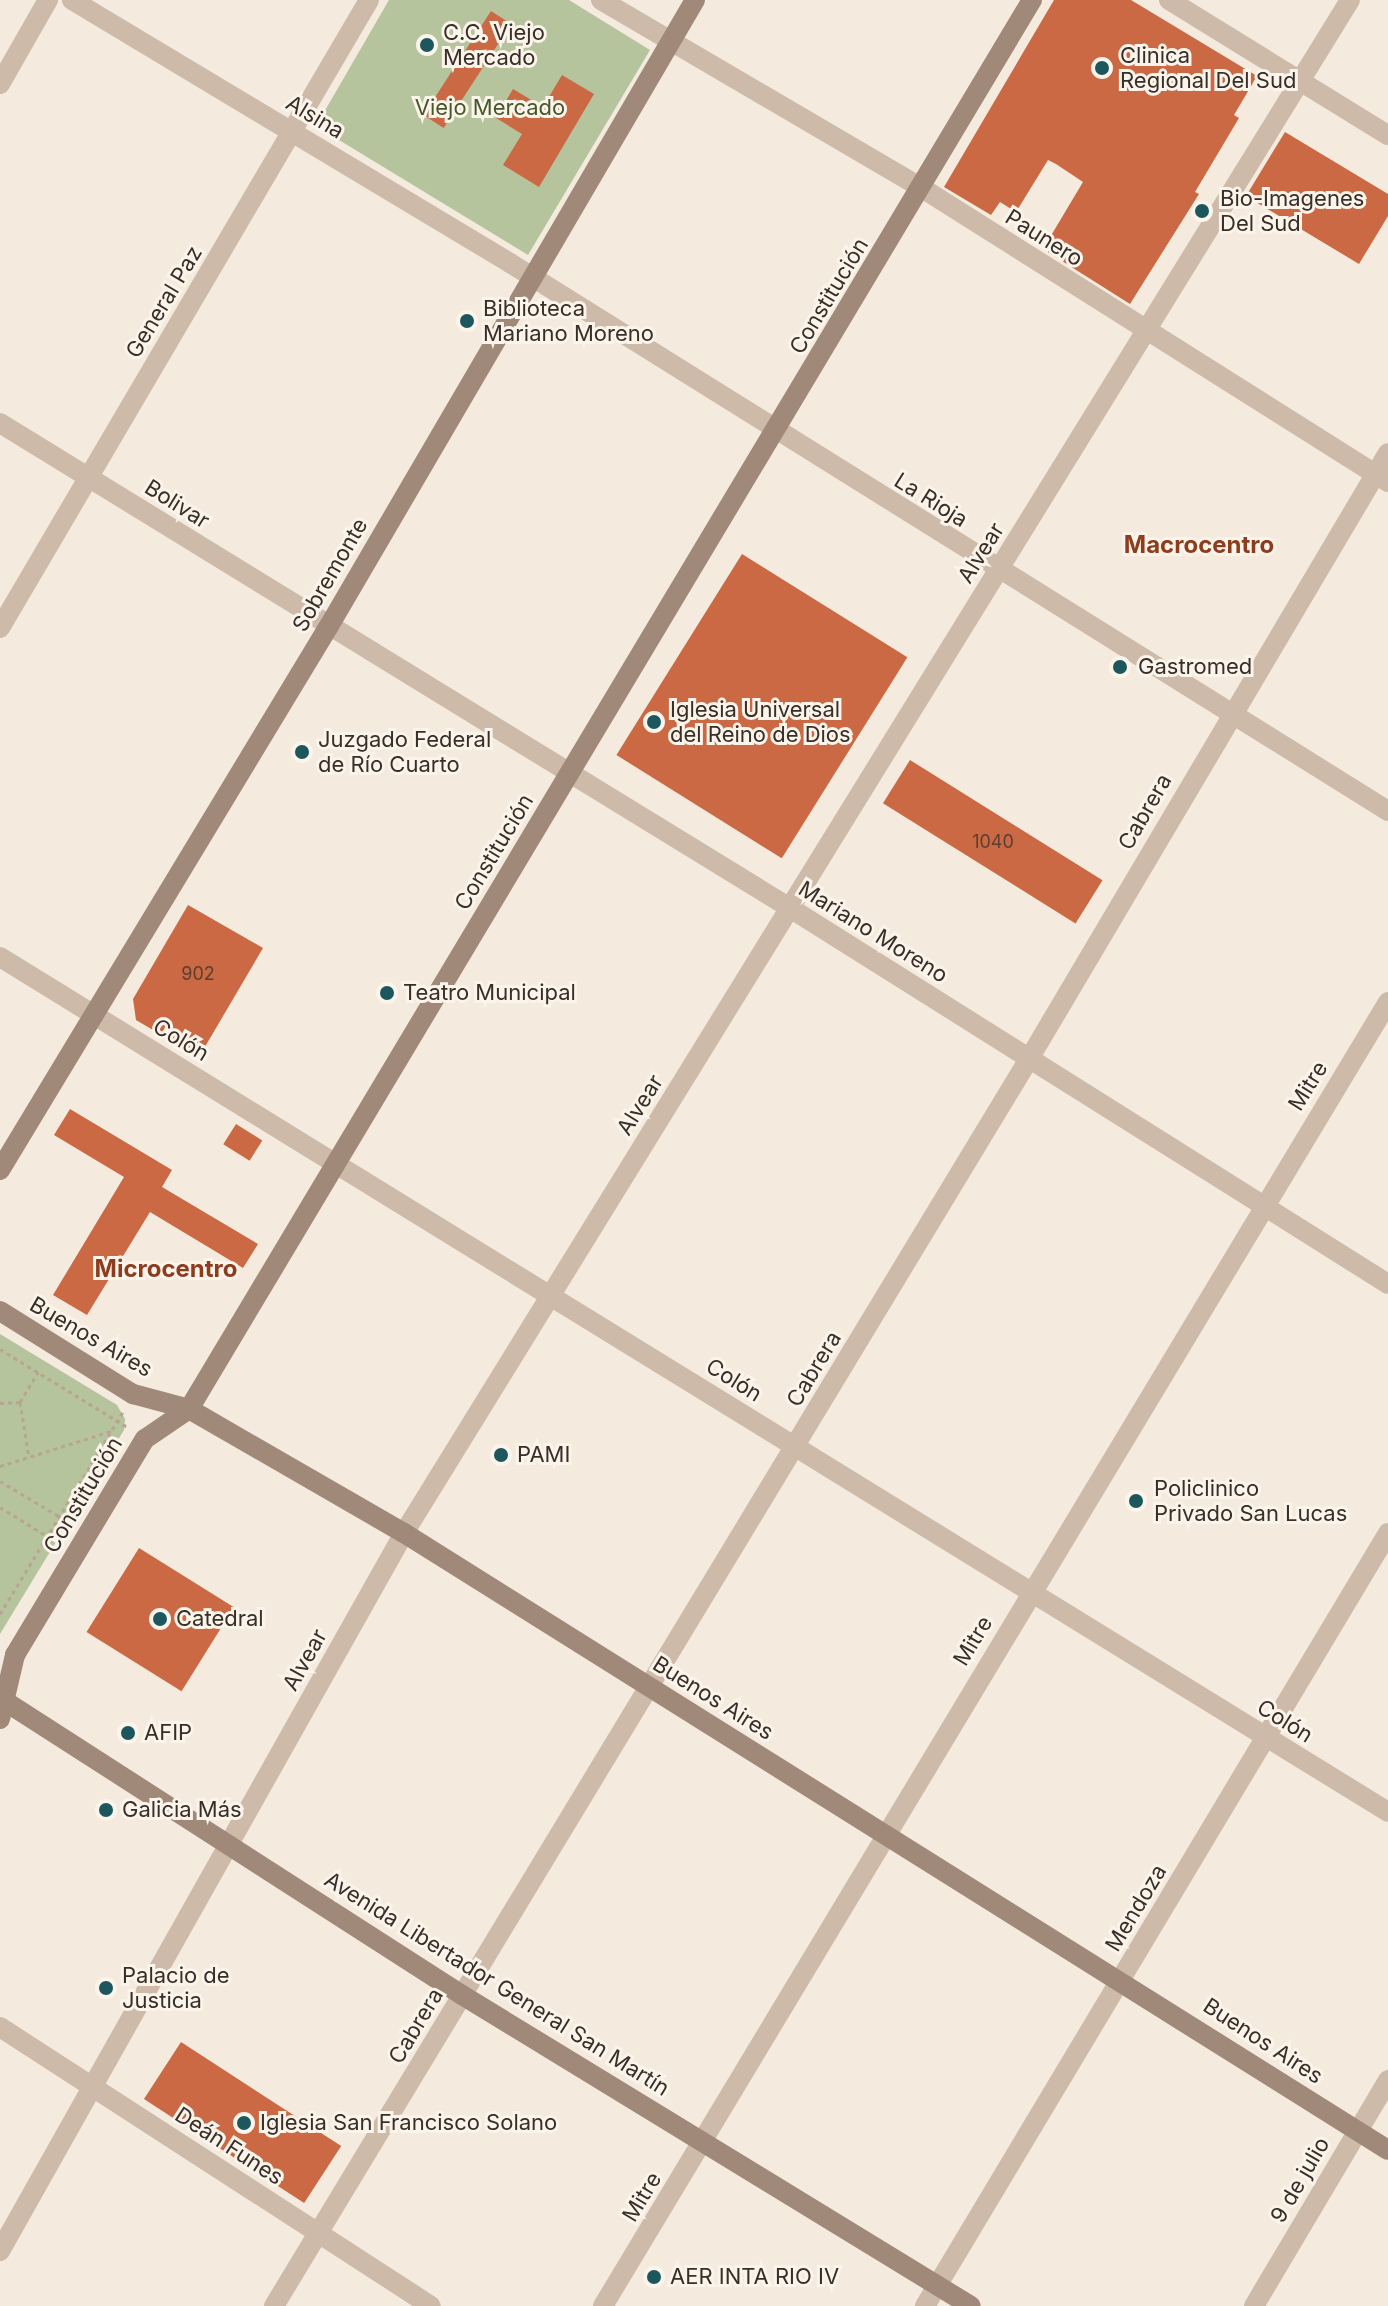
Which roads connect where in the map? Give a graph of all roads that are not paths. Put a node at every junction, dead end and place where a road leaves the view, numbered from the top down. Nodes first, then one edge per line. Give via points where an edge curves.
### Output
1 (48, 0) edge
2 (72, 0) edge
3 (369, 0) edge
4 (601, 0) edge
5 (695, 0) edge
6 (1032, 0) edge
7 (1169, 0) edge
8 (1350, 0) edge
9 (670, 42) junction
10 (1301, 80) junction
11 (0, 84) edge
12 (293, 132) junction
13 (1388, 135) edge
14 (922, 188) junction
15 (533, 277) junction
16 (1146, 331) junction
17 (0, 423) edge
18 (775, 432) junction
19 (1388, 453) edge
20 (88, 477) junction
21 (1381, 478) edge
22 (999, 570) junction
23 (329, 626) junction
24 (0, 628) edge
25 (1230, 714) junction
26 (569, 773) junction
27 (1388, 811) edge
28 (790, 908) junction
29 (0, 957) edge
30 (1388, 1002) edge
31 (94, 1015) junction
32 (1029, 1059) junction
33 (338, 1164) junction
34 (0, 1170) edge
35 (1263, 1205) junction
36 (1388, 1284) edge
37 (551, 1294) junction
38 (0, 1311) edge
39 (189, 1409) junction
40 (795, 1446) junction
41 (404, 1533) junction
42 (1388, 1533) edge
43 (1031, 1591) junction
44 (650, 1687) junction
45 (2, 1708) edge
46 (1265, 1737) junction
47 (1388, 1812) edge
48 (887, 1835) junction
49 (230, 1845) junction
50 (1122, 1979) junction
51 (462, 1995) junction
52 (0, 2027) edge
53 (1388, 2080) edge
54 (92, 2085) junction
55 (1357, 2131) junction
56 (705, 2140) junction
57 (1388, 2150) edge
58 (318, 2234) junction
59 (0, 2251) edge
60 (937, 2285) junction
61 (274, 2306) edge
62 (431, 2306) edge
63 (603, 2306) edge
64 (925, 2306) edge
65 (971, 2306) edge
66 (1254, 2306) edge

1 - 11 street
2 - 12 street, Alsina
3 - 12 street, General Paz
4 - 9 street, Paunero
5 - 9 main road, Sobremonte
6 - 14 main road, Constitución
7 - 10 street
8 - 10 street, Alvear
9 - 14 street, Paunero
9 - 15 main road, Sobremonte
10 - 13 street
10 - 16 street, Alvear
12 - 15 street, Alsina
12 - 20 street, General Paz
14 - 16 street, Paunero
14 - 18 main road, Constitución
15 - 18 street, La Rioja
15 - 23 main road, Sobremonte
16 - 21 street, Paunero
16 - 22 street, Alvear
17 - 20 street, Bolivar
18 - 22 street, La Rioja
18 - 26 main road, Constitución
19 - 21 street, Cabrera
20 - 23 street, Bolivar
20 - 24 street, General Paz
21 - 25 street, Cabrera
22 - 25 street, La Rioja
22 - 28 street, Alvear
23 - 26 street, Mariano Moreno
23 - 31 main road, Sobremonte
25 - 27 street, La Rioja
25 - 32 street, Cabrera
26 - 28 street, Mariano Moreno
26 - 33 main road, Constitución
28 - 32 street, Mariano Moreno
28 - 37 street, Alvear
29 - 31 street, Colón
30 - 35 street, Mitre
31 - 33 street, Colón
31 - 34 main road, Sobremonte
32 - 35 street, Mariano Moreno
32 - 40 street, Cabrera
33 - 37 street, Colón
33 - 39 main road, Constitución
35 - 36 street, Mariano Moreno
35 - 43 street, Mitre
37 - 40 street, Colón
37 - 41 street, Alvear
38 - 39 main road, Buenos Aires via 133,1394
39 - 41 main road, Buenos Aires
39 - 45 main road, Constitución via 145,1439 15,1655
40 - 43 street, Colón
40 - 44 street, Cabrera
41 - 44 main road, Buenos Aires
41 - 49 street, Alvear
42 - 46 street, Mendoza
43 - 46 street, Colón
43 - 48 street, Mitre
44 - 48 main road, Buenos Aires
44 - 51 street, Cabrera
45 - 49 main road, Avenida Libertador General San Martín
46 - 47 street, Colón
46 - 50 street, Mendoza
48 - 50 main road, Buenos Aires
48 - 56 street, Mitre
49 - 51 main road, Avenida Libertador General San Martín
49 - 54 street, Alvear
50 - 55 main road, Buenos Aires
50 - 60 street, Mendoza
51 - 56 main road, Avenida Libertador General San Martín
51 - 58 street, Cabrera
52 - 54 street, Deán Funes
53 - 55 street, 9 de julio
54 - 58 street, Deán Funes
54 - 59 street, Alvear
55 - 57 main road, Buenos Aires
55 - 66 street, 9 de julio
56 - 60 main road, Avenida Libertador General San Martín
56 - 63 street, Mitre
58 - 61 street, Cabrera
58 - 62 street, Deán Funes
60 - 64 street, Mendoza
60 - 65 main road, Avenida Libertador General San Martín

